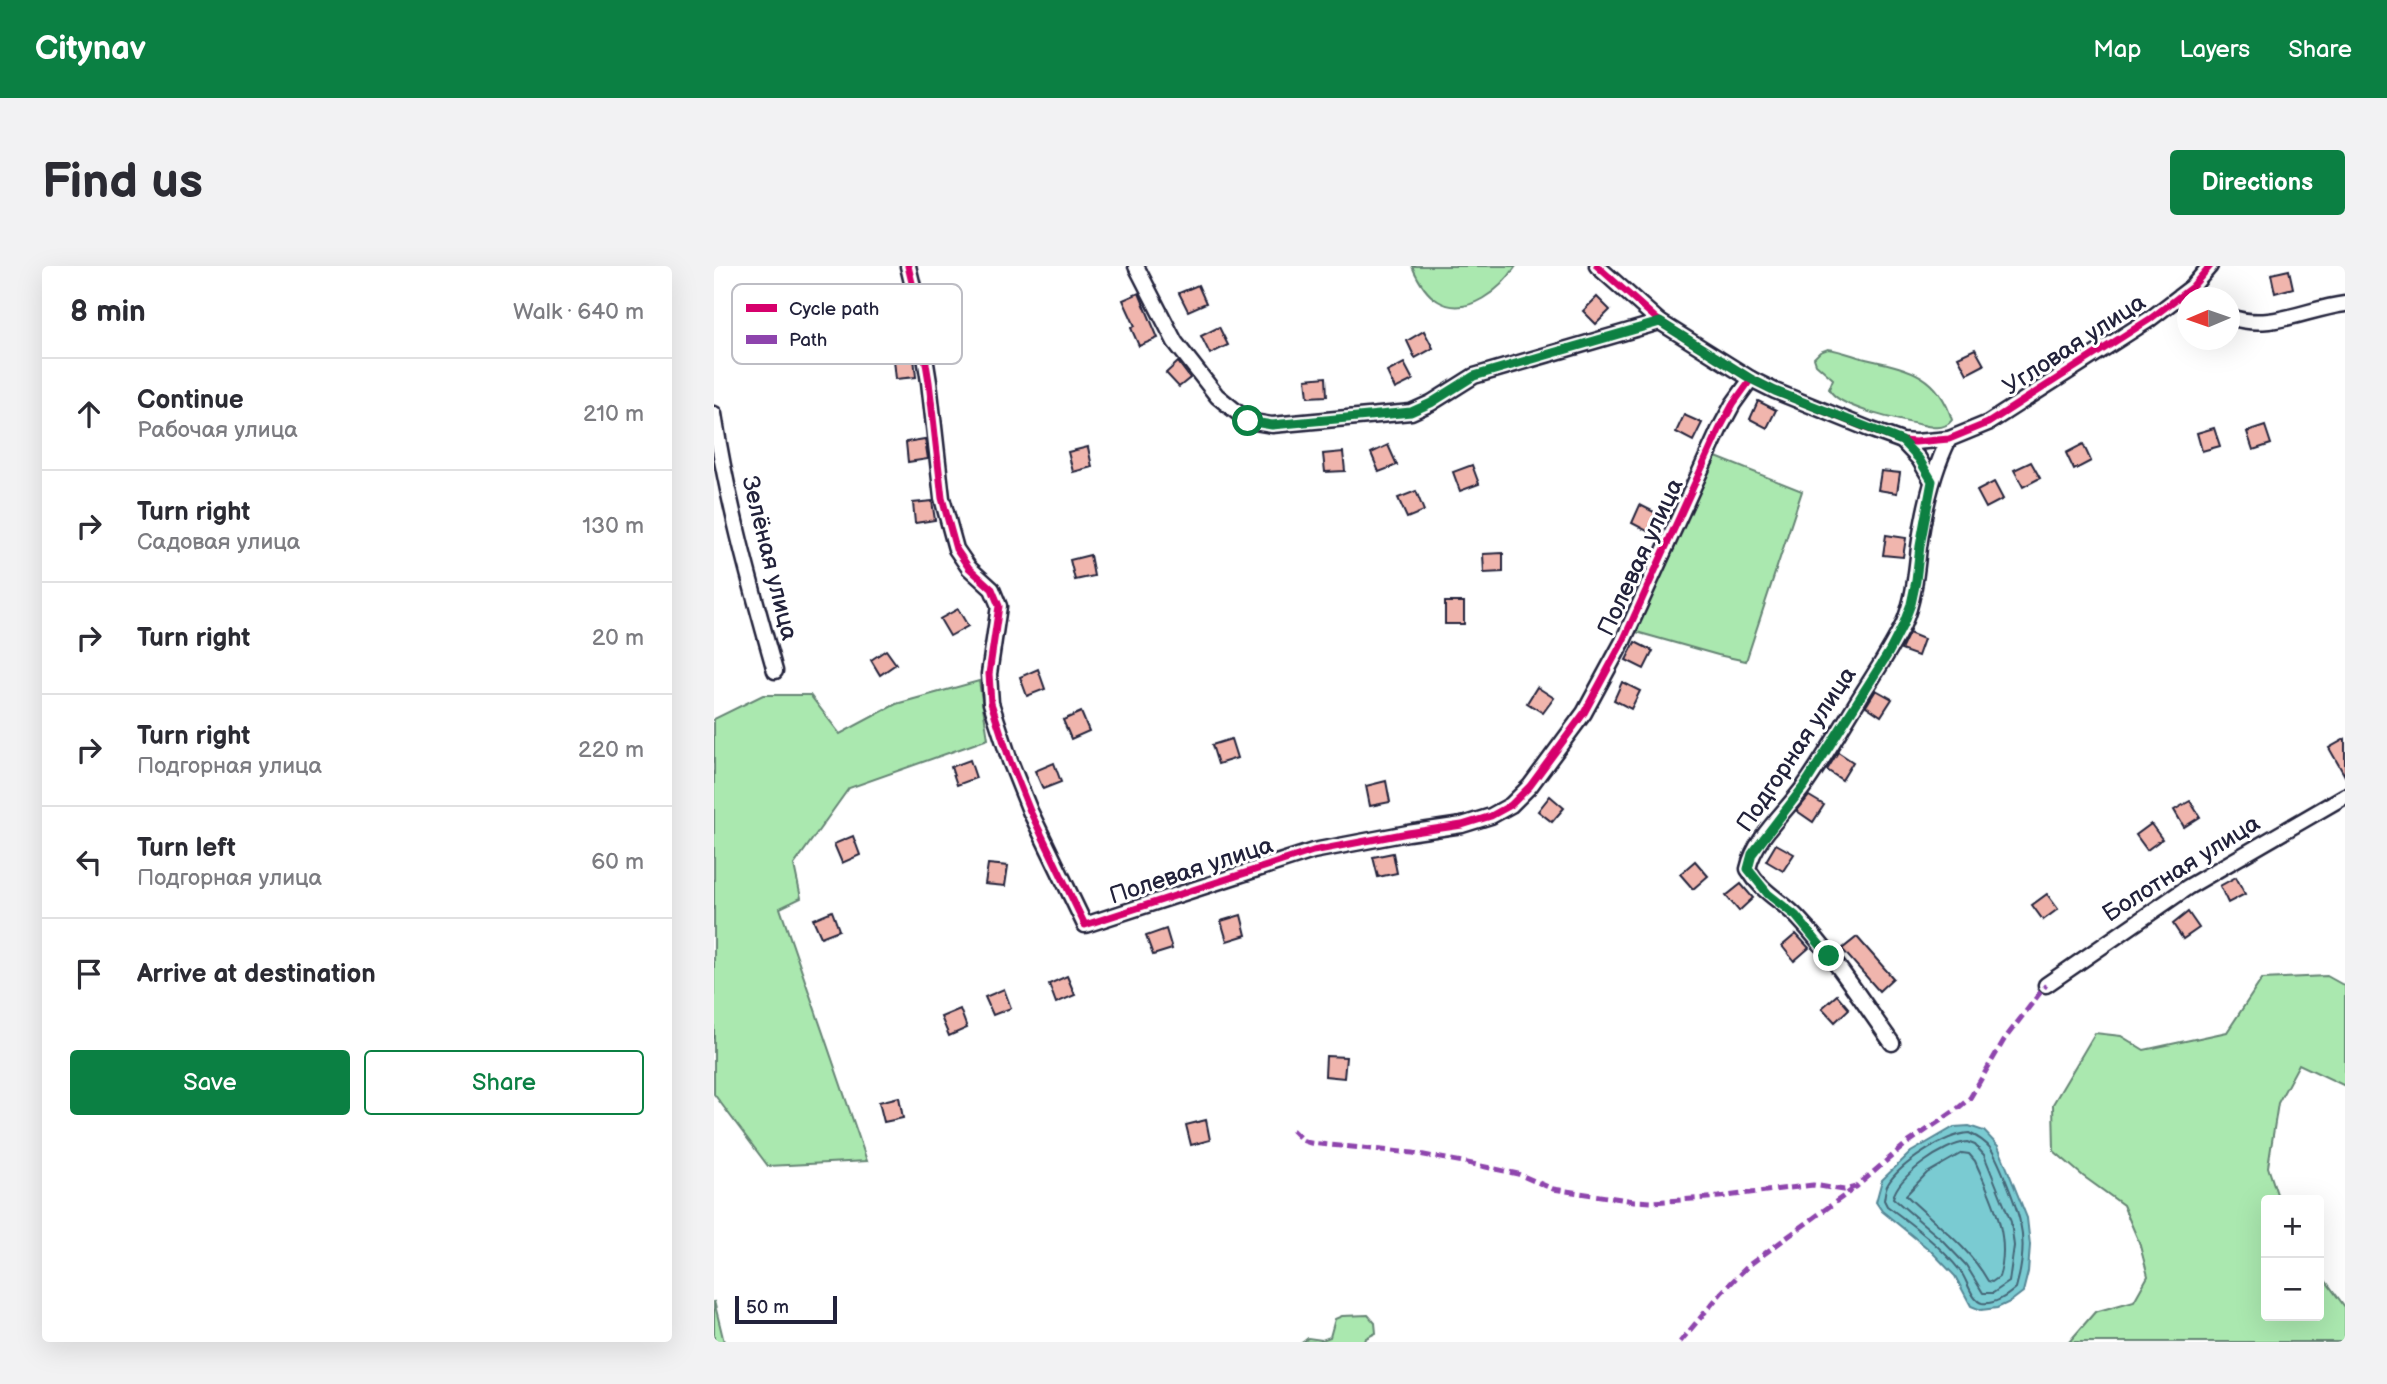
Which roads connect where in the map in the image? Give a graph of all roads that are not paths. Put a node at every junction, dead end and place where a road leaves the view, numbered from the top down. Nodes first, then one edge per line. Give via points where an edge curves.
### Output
1 (908, 266) edge
2 (1136, 266) edge
3 (1597, 266) edge
4 (2210, 266) edge
5 (912, 284) edge
6 (2199, 287) edge
7 (2177, 304) edge
8 (2345, 304) edge
9 (2240, 319) edge
10 (1660, 322) junction
11 (926, 364) edge
12 (1751, 379) junction
13 (714, 414) edge
14 (1949, 439) junction
15 (1902, 441) junction
16 (1932, 481) junction
17 (775, 671) dead end
18 (2345, 796) edge
19 (2046, 985) dead end
20 (1892, 1043) dead end

1 - 5 street, Полевая улица
2 - 10 street via 1175,342 1217,396 1248,421 1272,425 1411,412 1474,376
3 - 10 street
4 - 6 street, Угловая улица
7 - 14 street, Угловая улица via 1988,423
8 - 9 street via 2288,319
10 - 12 street
11 - 12 street, Полевая улица via 943,498 956,550 992,589 999,606 989,674 991,703 1030,811 1085,925 1313,851 1462,825 1511,805 1584,713 1623,641 1720,430
12 - 15 street
13 - 17 street, Зелёная улица via 749,579
14 - 15 street, Угловая улица
14 - 16 street, Подгорная улица
15 - 16 street
16 - 20 street, Подгорная улица via 1916,581 1903,625 1804,786 1752,854 1748,869 1768,894 1796,916
18 - 19 street, Болотная улица via 2188,887

